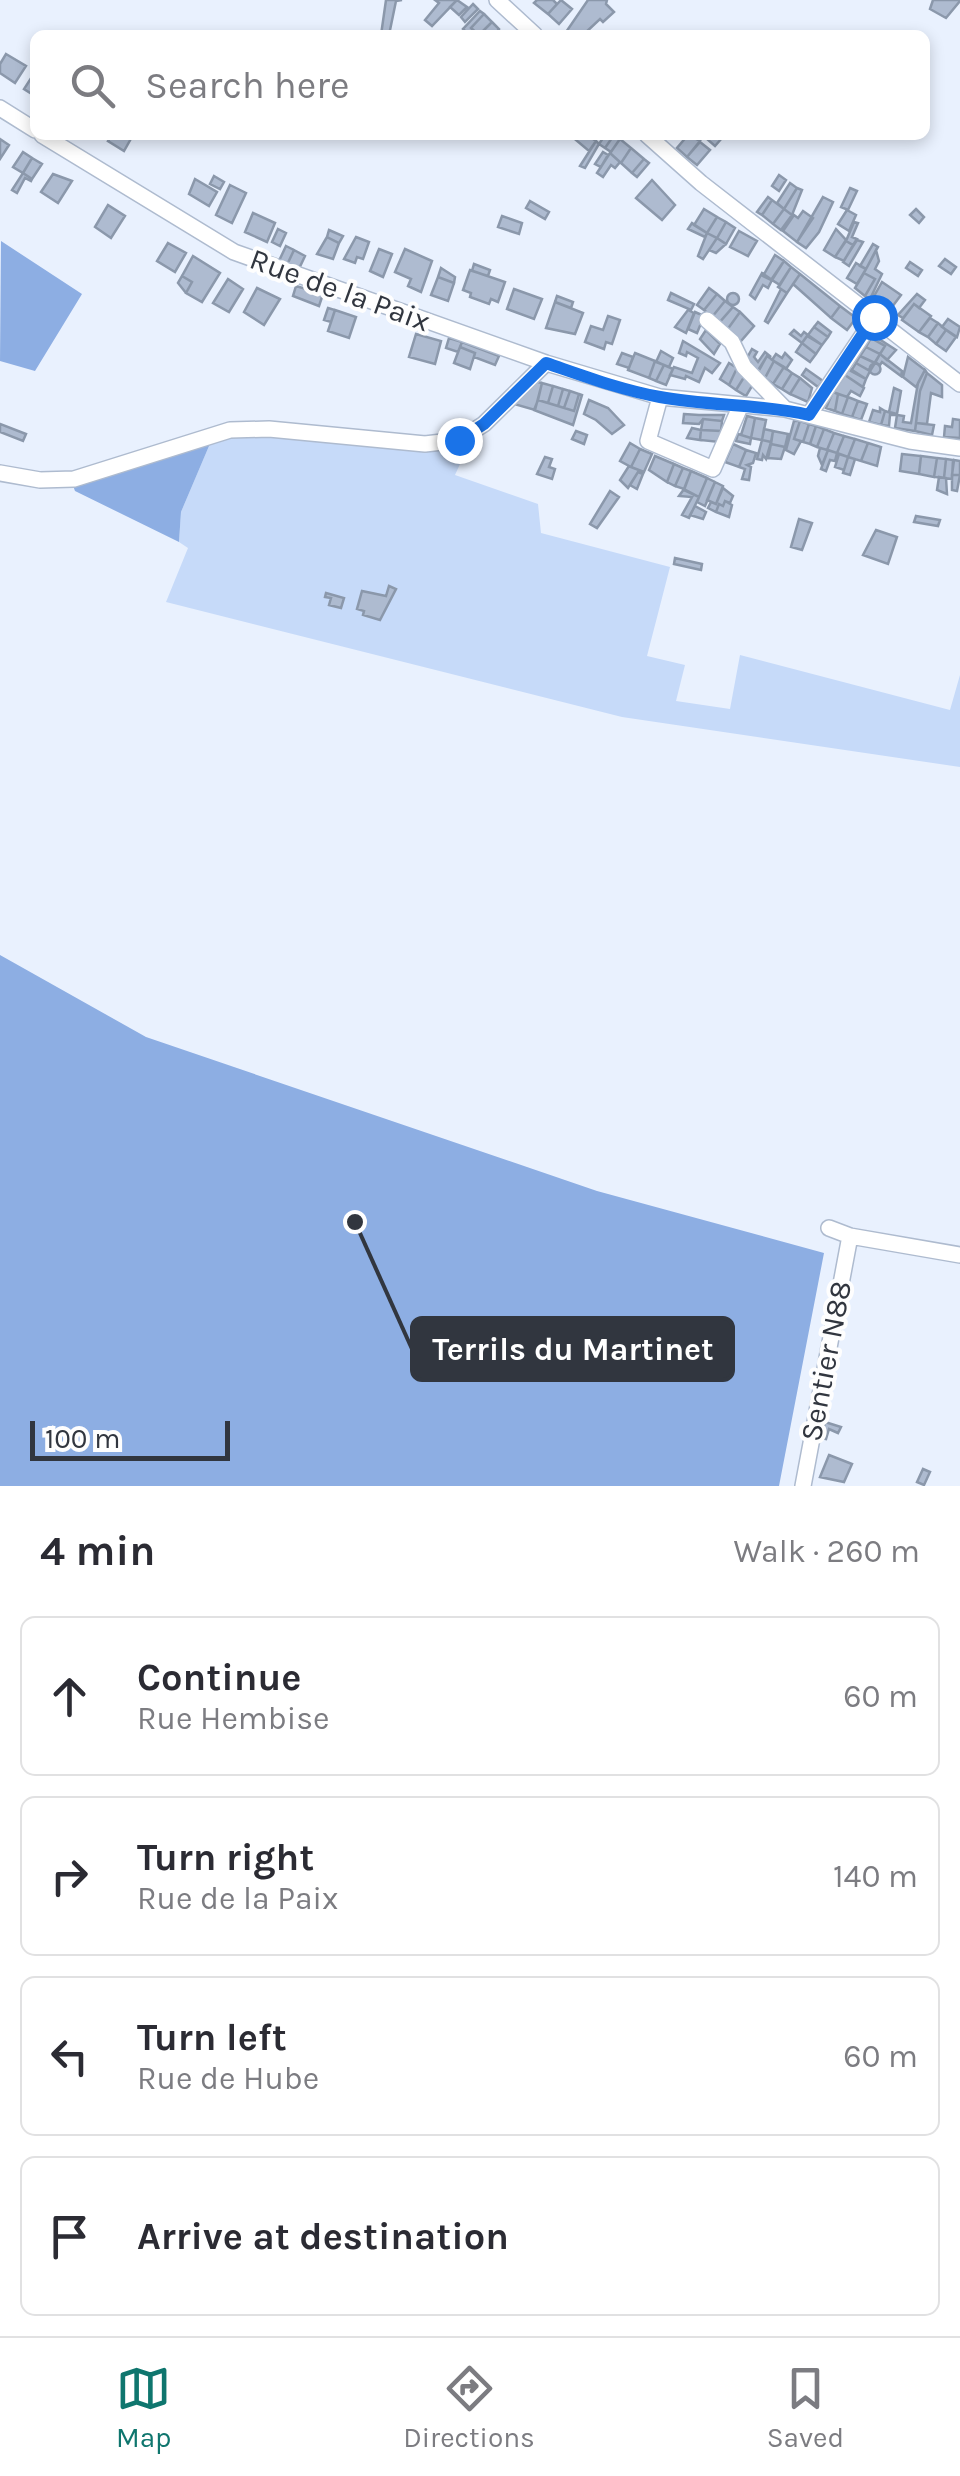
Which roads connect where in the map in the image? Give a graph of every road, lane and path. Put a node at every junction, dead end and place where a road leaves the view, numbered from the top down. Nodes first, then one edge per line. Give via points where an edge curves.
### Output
1 (498, 0) edge
2 (530, 30) edge
3 (0, 108) edge
4 (30, 127) edge
5 (50, 140) edge
6 (653, 140) edge
7 (874, 317) junction
8 (707, 320) dead end
9 (960, 362) edge
10 (546, 363) junction
11 (942, 370) junction
12 (960, 384) edge
13 (660, 397) junction
14 (740, 407) junction
15 (785, 409) junction
16 (809, 415) junction
17 (960, 448) edge
18 (0, 473) edge
19 (830, 1228) dead end
20 (850, 1236) junction
21 (960, 1255) edge
22 (804, 1486) edge

1 - 2 street
3 - 4 street
5 - 10 street, Rue de la Paix via 234,252
6 - 7 street
7 - 11 street
7 - 16 street
8 - 15 street
9 - 11 street
10 - 13 street, Rue de la Paix
10 - 18 street via 459,440 425,444 230,430 74,479
11 - 12 street
13 - 14 street, Rue de la Paix
13 - 14 street via 648,441 713,469
14 - 15 street, Rue de la Paix
15 - 16 street, Rue de la Paix
16 - 17 street, Rue de la Paix
19 - 20 street
20 - 21 street
20 - 22 street, Sentier N88

